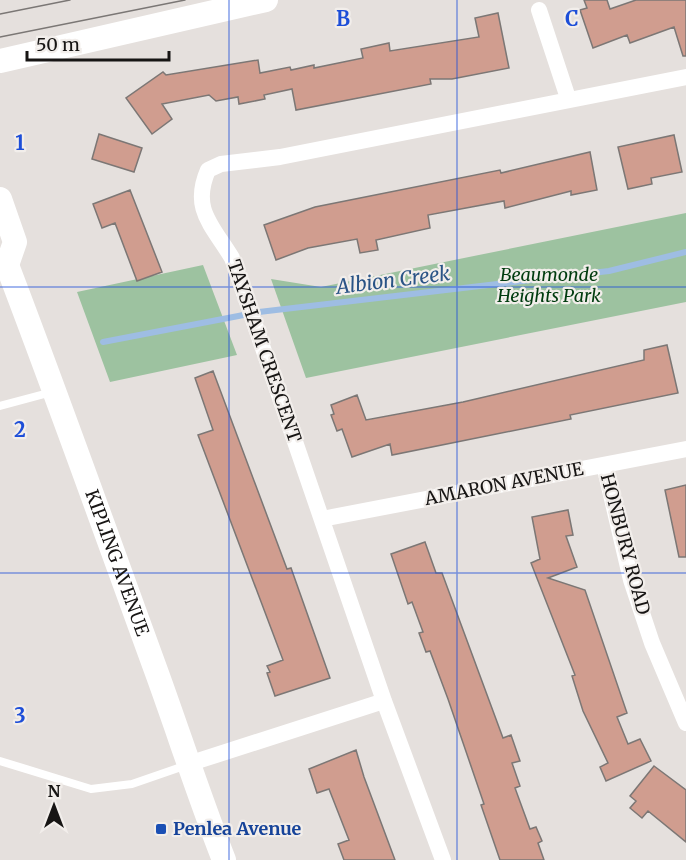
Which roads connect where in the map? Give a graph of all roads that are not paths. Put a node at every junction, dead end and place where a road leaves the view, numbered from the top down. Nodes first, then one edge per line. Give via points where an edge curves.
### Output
1 (266, 0) edge
2 (539, 10) dead end
3 (0, 61) edge
4 (686, 77) edge
5 (568, 98) junction
6 (0, 199) edge
7 (3, 262) edge
8 (55, 392) junction
9 (0, 406) edge
10 (686, 449) edge
11 (604, 465) junction
12 (322, 519) junction
13 (384, 701) junction
14 (686, 723) edge
15 (0, 761) edge
16 (188, 764) junction
17 (224, 860) edge
18 (442, 860) edge

1 - 3 main road
2 - 5 street
4 - 5 street, TAYSHAM CRESCENT
5 - 12 street, TAYSHAM CRESCENT via 280,157 221,164 208,170 202,185 201,208 232,258
6 - 7 main road, KIPLING AVENUE via 15,242
7 - 8 main road, KIPLING AVENUE
8 - 9 lane
8 - 16 main road, KIPLING AVENUE
10 - 11 street, AMARON AVENUE
11 - 12 street, AMARON AVENUE
11 - 14 street, HONBURY ROAD via 631,580 652,643
12 - 13 street, TAYSHAM CRESCENT
13 - 16 street
13 - 18 street, TAYSHAM CRESCENT
15 - 16 lane via 91,789 132,784
16 - 17 main road, KIPLING AVENUE

